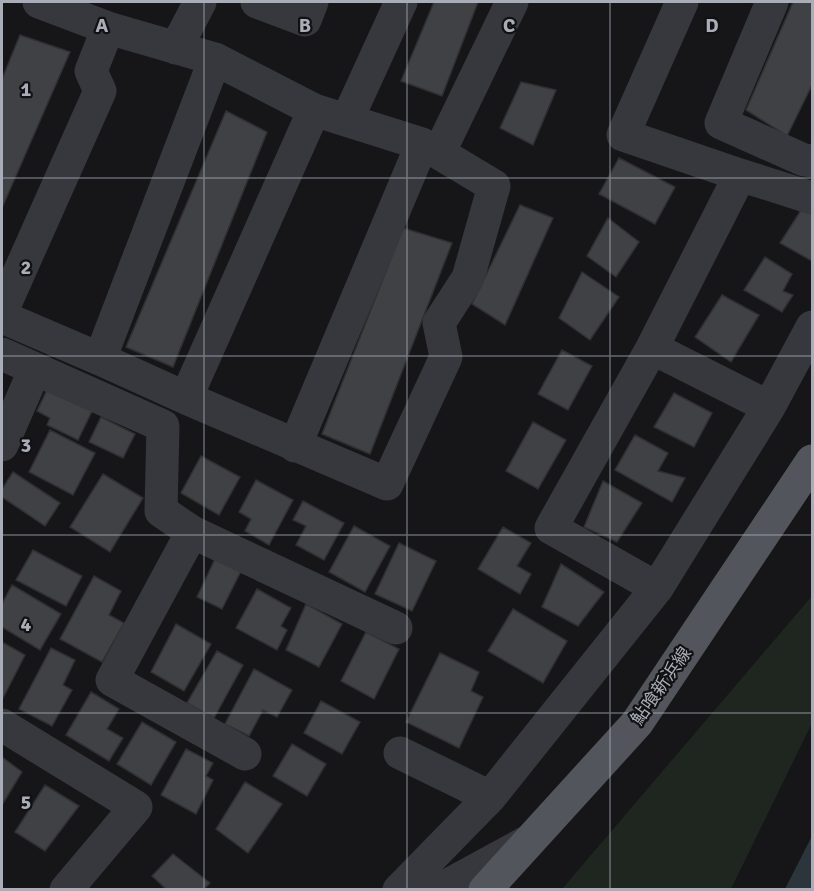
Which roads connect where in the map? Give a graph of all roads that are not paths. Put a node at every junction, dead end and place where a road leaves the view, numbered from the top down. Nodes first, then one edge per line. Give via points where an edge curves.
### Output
1 (39, 2) edge
2 (200, 2) edge
3 (257, 2) edge
4 (312, 2) edge
5 (401, 2) edge
6 (512, 2) edge
7 (682, 2) edge
8 (772, 2) edge
9 (105, 18) edge
10 (176, 48) junction
11 (215, 59) junction
12 (315, 110) junction
13 (347, 120) junction
14 (431, 148) junction
15 (813, 160) edge
16 (740, 175) junction
17 (813, 198) edge
18 (2, 311) edge
19 (2, 317) edge
20 (813, 327) edge
21 (652, 348) junction
22 (2, 354) edge
23 (100, 359) junction
24 (35, 369) junction
25 (186, 398) junction
26 (769, 407) junction
27 (2, 445) edge
28 (295, 446) junction
29 (813, 461) edge
30 (192, 532) junction
31 (657, 588) junction
32 (396, 628) dead end
33 (2, 725) edge
34 (400, 753) dead end
35 (245, 754) dead end
36 (490, 797) junction
37 (530, 840) junction
38 (66, 890) edge
39 (399, 890) edge
40 (439, 890) edge
41 (485, 890) edge

1 - 9 street
2 - 10 street
3 - 4 street via 305,20
5 - 13 street
6 - 14 street
7 - 16 street via 623,135
8 - 15 street via 721,123 804,160
9 - 10 street
9 - 18 street via 91,71 100,91
10 - 11 street
11 - 12 street
11 - 23 street
12 - 13 street
12 - 25 street
13 - 14 street
14 - 28 street
14 - 28 street via 494,186 468,278 439,323 446,357 387,484
16 - 17 street
16 - 21 street
19 - 23 street
20 - 26 street
21 - 26 street
21 - 31 street via 551,528
22 - 24 street
23 - 25 street
24 - 27 street
24 - 30 street via 163,426 161,512
25 - 28 street
26 - 31 street
29 - 37 main road, 鮎喰新浜線 via 638,723
30 - 32 street
30 - 35 street via 112,680
31 - 36 street
33 - 38 street via 136,807
34 - 36 street
36 - 39 street
37 - 40 street
37 - 41 main road, 鮎喰新浜線

